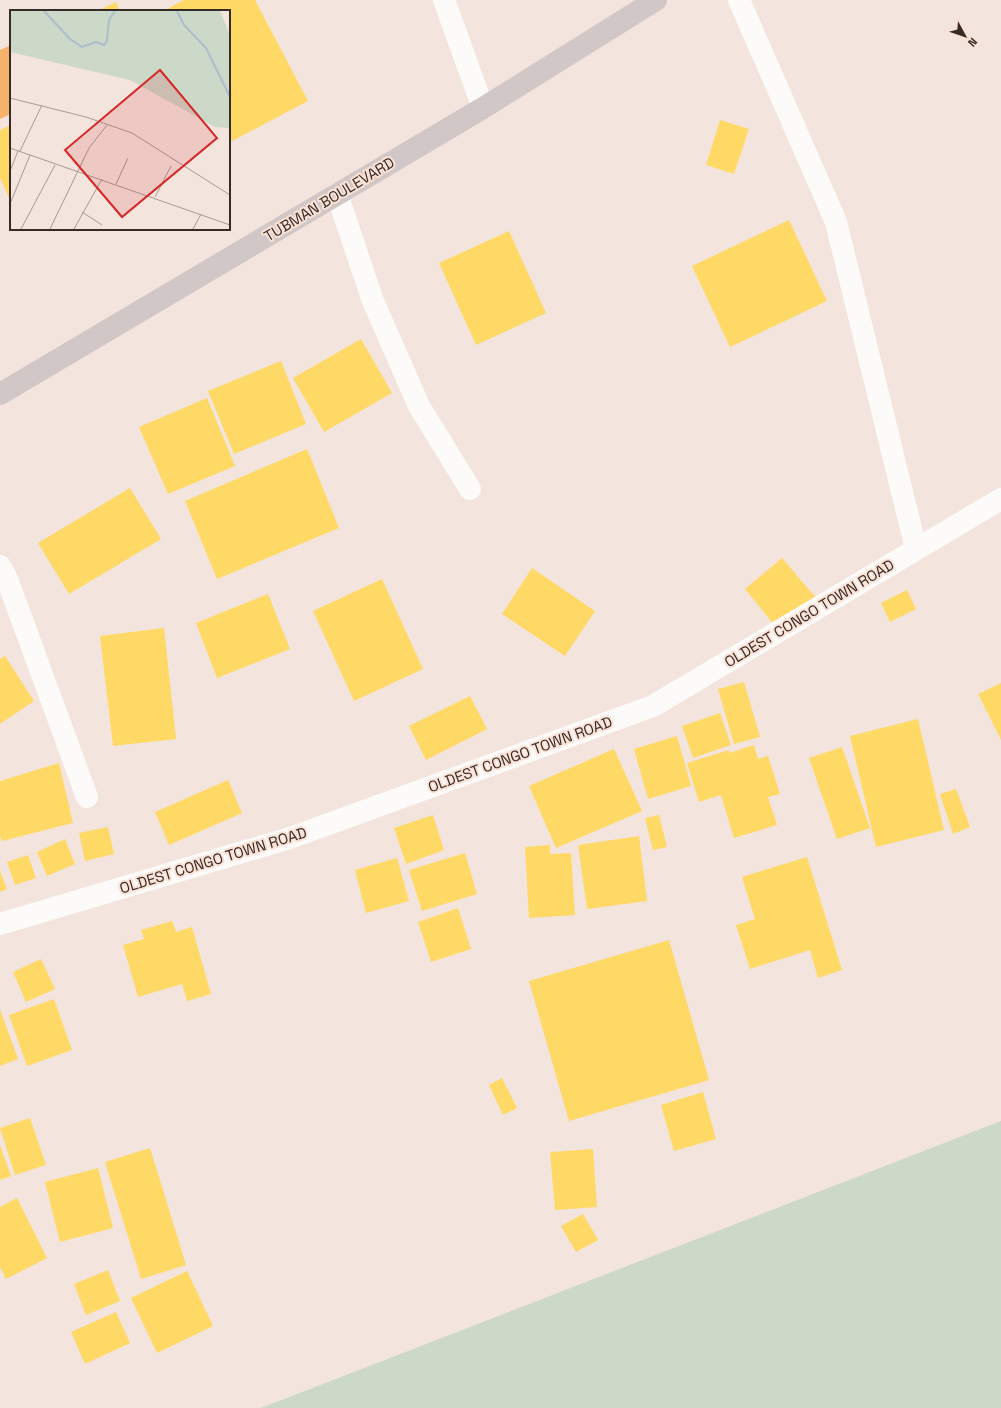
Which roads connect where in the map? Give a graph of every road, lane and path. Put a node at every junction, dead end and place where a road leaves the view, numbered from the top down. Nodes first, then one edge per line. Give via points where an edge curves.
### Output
1 (444, 0) edge
2 (656, 0) edge
3 (739, 0) edge
4 (483, 108) junction
5 (337, 194) junction
6 (0, 394) edge
7 (470, 489) dead end
8 (1001, 499) edge
9 (916, 550) junction
10 (0, 566) edge
11 (87, 797) dead end
12 (0, 924) edge

1 - 4 street
2 - 4 highway, TUBMAN BOULEVARD
3 - 9 street via 836,222
4 - 5 highway, TUBMAN BOULEVARD
5 - 6 highway, TUBMAN BOULEVARD
5 - 7 street via 373,301 419,406
8 - 9 street, OLDEST CONGO TOWN ROAD
9 - 12 street, OLDEST CONGO TOWN ROAD via 653,706 290,838
10 - 11 street

